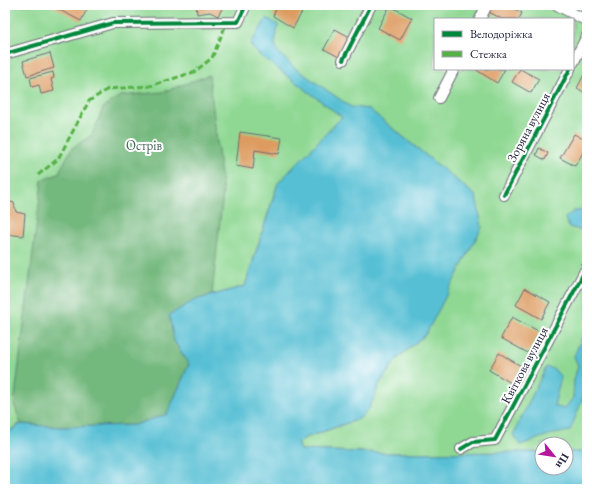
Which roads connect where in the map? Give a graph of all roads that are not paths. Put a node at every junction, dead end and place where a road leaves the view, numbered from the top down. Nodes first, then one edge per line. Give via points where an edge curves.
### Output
1 (246, 5) edge
2 (371, 5) edge
3 (487, 5) edge
4 (557, 5) edge
5 (480, 18) edge
6 (587, 21) edge
7 (587, 36) edge
8 (5, 54) edge
9 (343, 60) dead end
10 (574, 61) edge
11 (453, 70) edge
12 (569, 70) edge
13 (439, 98) dead end
14 (504, 194) dead end
15 (587, 266) edge
16 (461, 449) dead end

1 - 8 street via 238,22 112,23
2 - 9 street
3 - 5 street
4 - 6 street
7 - 10 street
11 - 13 street
12 - 14 street, Зоряна вулиця
15 - 16 street, Квіткова вулиця via 496,440 473,442

